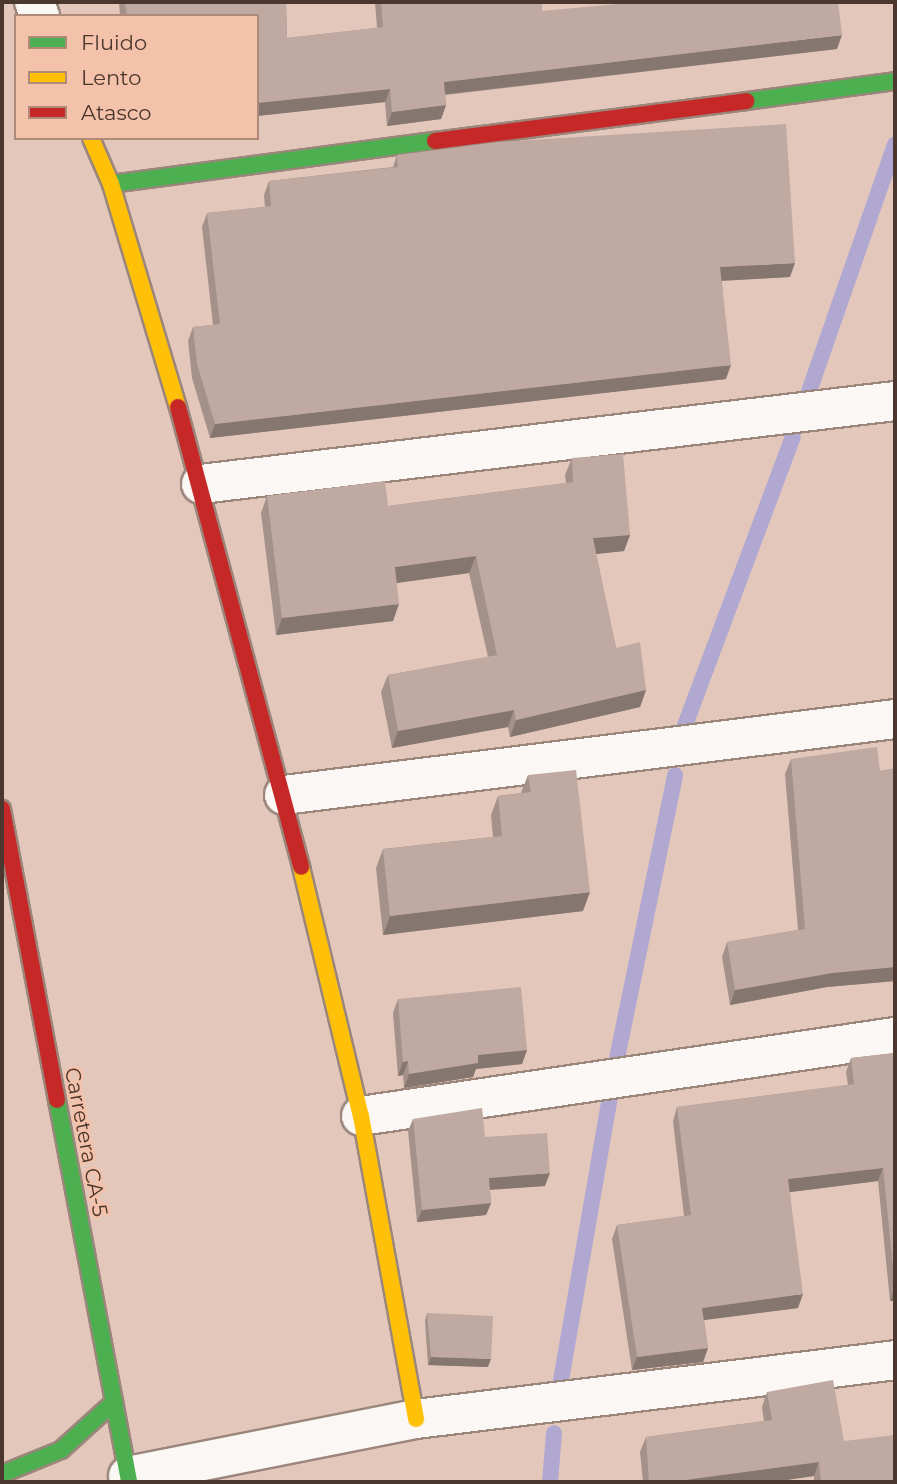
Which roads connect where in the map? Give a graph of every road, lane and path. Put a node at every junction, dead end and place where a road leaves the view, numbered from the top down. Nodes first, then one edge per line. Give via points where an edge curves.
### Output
1 (895, 81) edge
2 (92, 140) edge
3 (110, 184) junction
4 (895, 401) edge
5 (201, 484) junction
6 (895, 719) edge
7 (284, 795) junction
8 (2, 809) edge
9 (895, 1037) edge
10 (361, 1116) junction
11 (895, 1360) edge
12 (114, 1402) junction
13 (416, 1419) junction
14 (2, 1474) edge
15 (128, 1479) edge

1 - 3 main road
2 - 3 main road
3 - 5 main road
4 - 5 street
5 - 7 main road
6 - 7 street
7 - 10 main road
8 - 12 main road, Carretera CA-5
9 - 10 street
10 - 13 main road
11 - 13 street
12 - 14 main road via 61,1450
12 - 15 main road, Carretera CA-5
13 - 15 street

